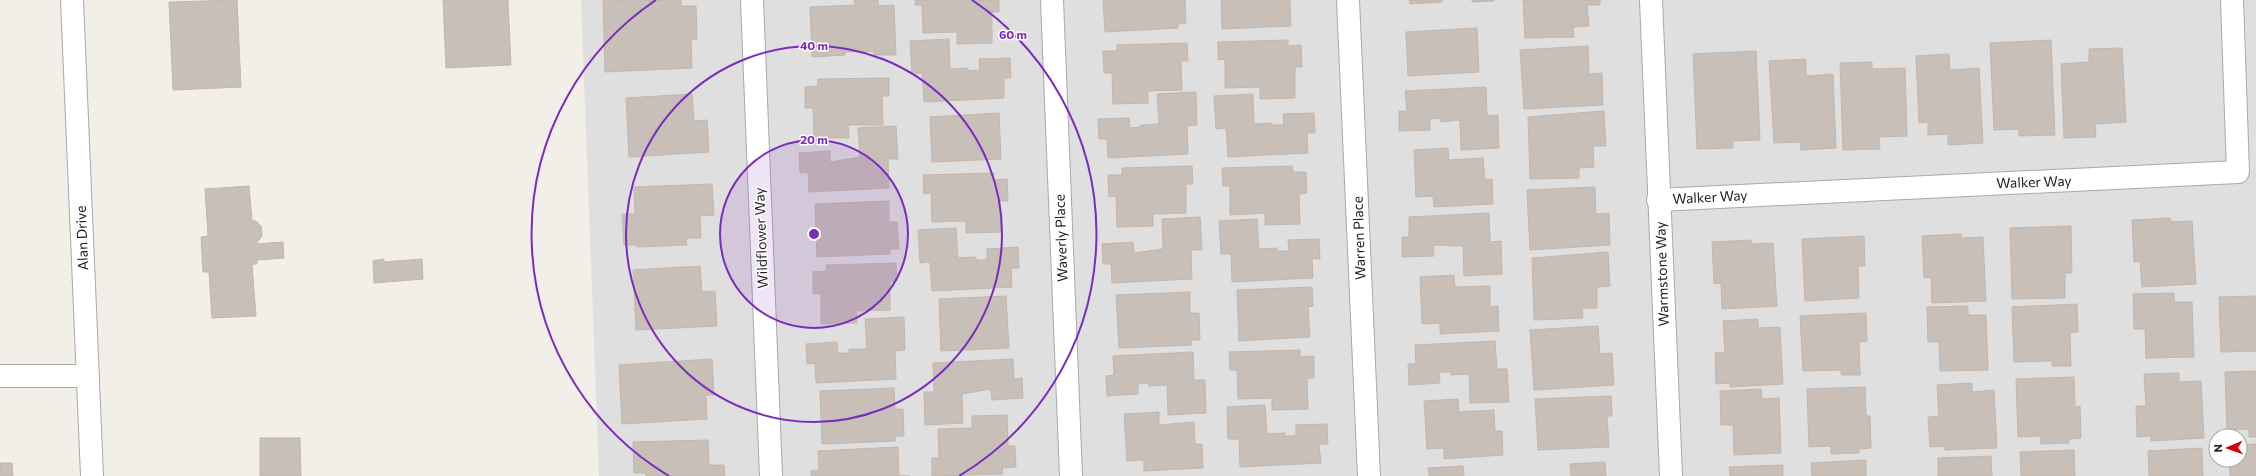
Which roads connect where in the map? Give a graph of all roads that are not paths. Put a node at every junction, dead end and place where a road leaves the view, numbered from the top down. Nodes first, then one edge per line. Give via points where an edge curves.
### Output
1 (72, 0) edge
2 (752, 0) edge
3 (1052, 0) edge
4 (1348, 0) edge
5 (1651, 0) edge
6 (2232, 0) edge
7 (1658, 200) junction
8 (0, 376) edge
9 (88, 376) junction
10 (92, 476) edge
11 (771, 476) edge
12 (1071, 476) edge
13 (1369, 476) edge
14 (1671, 476) edge

1 - 9 street, Alan Drive
2 - 11 street, Wildflower Way
3 - 12 street, Waverly Place
4 - 13 street, Warren Place
5 - 7 street, Warmstone Way
6 - 7 street, Walker Way via 2238,172
7 - 14 street, Warmstone Way
8 - 9 street
9 - 10 street, Alan Drive

